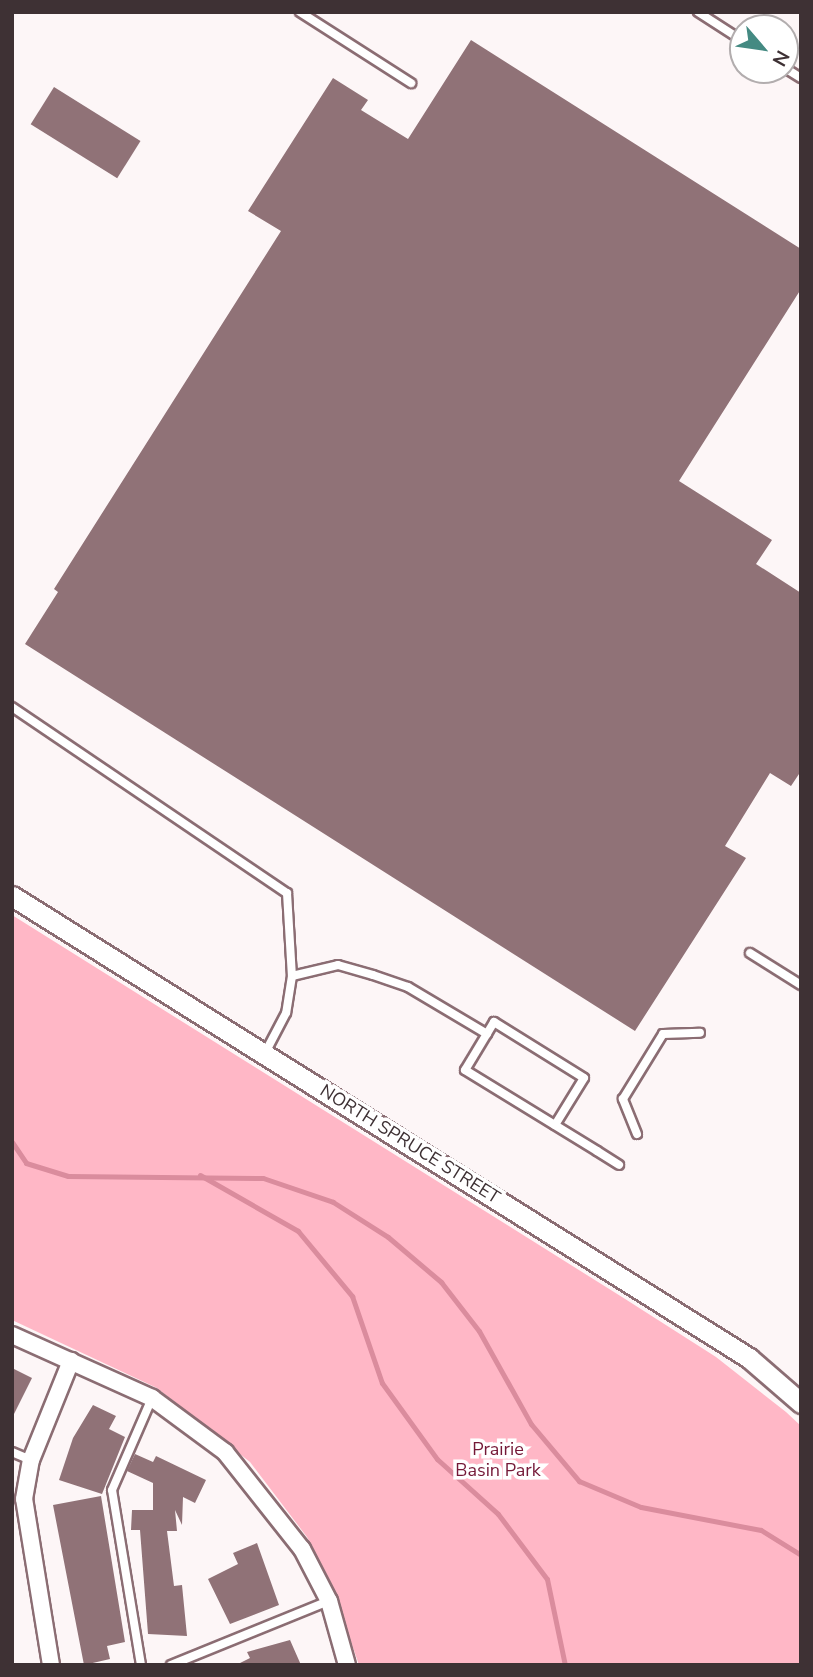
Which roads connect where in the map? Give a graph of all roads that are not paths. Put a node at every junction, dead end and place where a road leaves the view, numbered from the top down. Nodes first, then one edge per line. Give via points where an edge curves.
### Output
1 (300, 12) edge
2 (698, 12) edge
3 (729, 32) edge
4 (411, 83) dead end
5 (12, 708) edge
6 (12, 895) edge
7 (750, 953) dead end
8 (292, 976) junction
9 (801, 985) edge
10 (700, 1033) dead end
11 (487, 1034) junction
12 (265, 1053) junction
13 (555, 1125) junction
14 (637, 1135) dead end
15 (619, 1165) dead end
16 (12, 1335) edge
17 (71, 1361) junction
18 (152, 1398) junction
19 (801, 1403) edge
20 (12, 1452) edge
21 (31, 1460) junction
22 (19, 1536) edge
23 (329, 1601) junction
24 (347, 1661) edge
25 (51, 1665) edge
26 (141, 1665) edge
27 (171, 1665) edge

1 - 4 lane
2 - 3 lane
5 - 8 lane via 287,893
6 - 12 street, NORTH SPRUCE STREET
7 - 9 lane
8 - 11 lane via 338,965 373,975 408,987
8 - 12 lane via 286,1013
10 - 14 lane via 663,1034 623,1099
11 - 13 lane via 465,1070
11 - 13 lane via 494,1023 584,1078
12 - 19 street, NORTH SPRUCE STREET via 749,1358
13 - 15 lane
16 - 17 street
17 - 18 street
17 - 21 street
18 - 23 street via 225,1452 271,1503
18 - 26 lane via 112,1490
20 - 21 lane
21 - 22 street
22 - 25 street
23 - 24 street
23 - 27 lane

